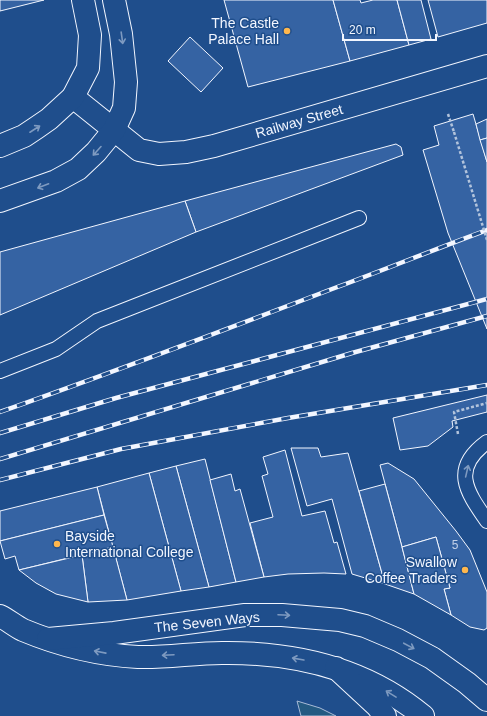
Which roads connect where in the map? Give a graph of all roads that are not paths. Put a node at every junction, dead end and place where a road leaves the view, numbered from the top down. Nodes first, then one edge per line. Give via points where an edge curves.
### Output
1 (84, 0) edge
2 (114, 0) edge
3 (487, 66) edge
4 (73, 98) junction
5 (114, 130) junction
6 (0, 146) edge
7 (0, 201) edge
8 (359, 218) dead end
9 (0, 371) edge
10 (487, 442) edge
11 (487, 521) edge
12 (0, 616) edge
13 (48, 639) junction
14 (336, 668) junction
15 (487, 700) edge
16 (385, 716) edge
17 (423, 716) edge

1 - 4 main road via 90,35 88,68
2 -> 5 main road via 121,34 126,82 124,108
3 - 5 main road, Railway Street via 186,152 159,154 139,150
4 - 5 main road, Railway Street
6 -> 4 main road via 24,136 43,124
5 -> 7 main road via 78,169 56,181
8 - 9 lane via 97,321 56,349
11 -> 10 lane via 469,493 465,480 470,459
12 - 13 main road, The Seven Ways via 22,629
14 -> 13 main road, The Seven Ways via 277,655 222,652 139,657 112,655
13 -> 15 main road, The Seven Ways via 114,633 245,615 340,620 365,626 432,658
14 - 16 main road
17 -> 14 main road, The Seven Ways via 379,686

